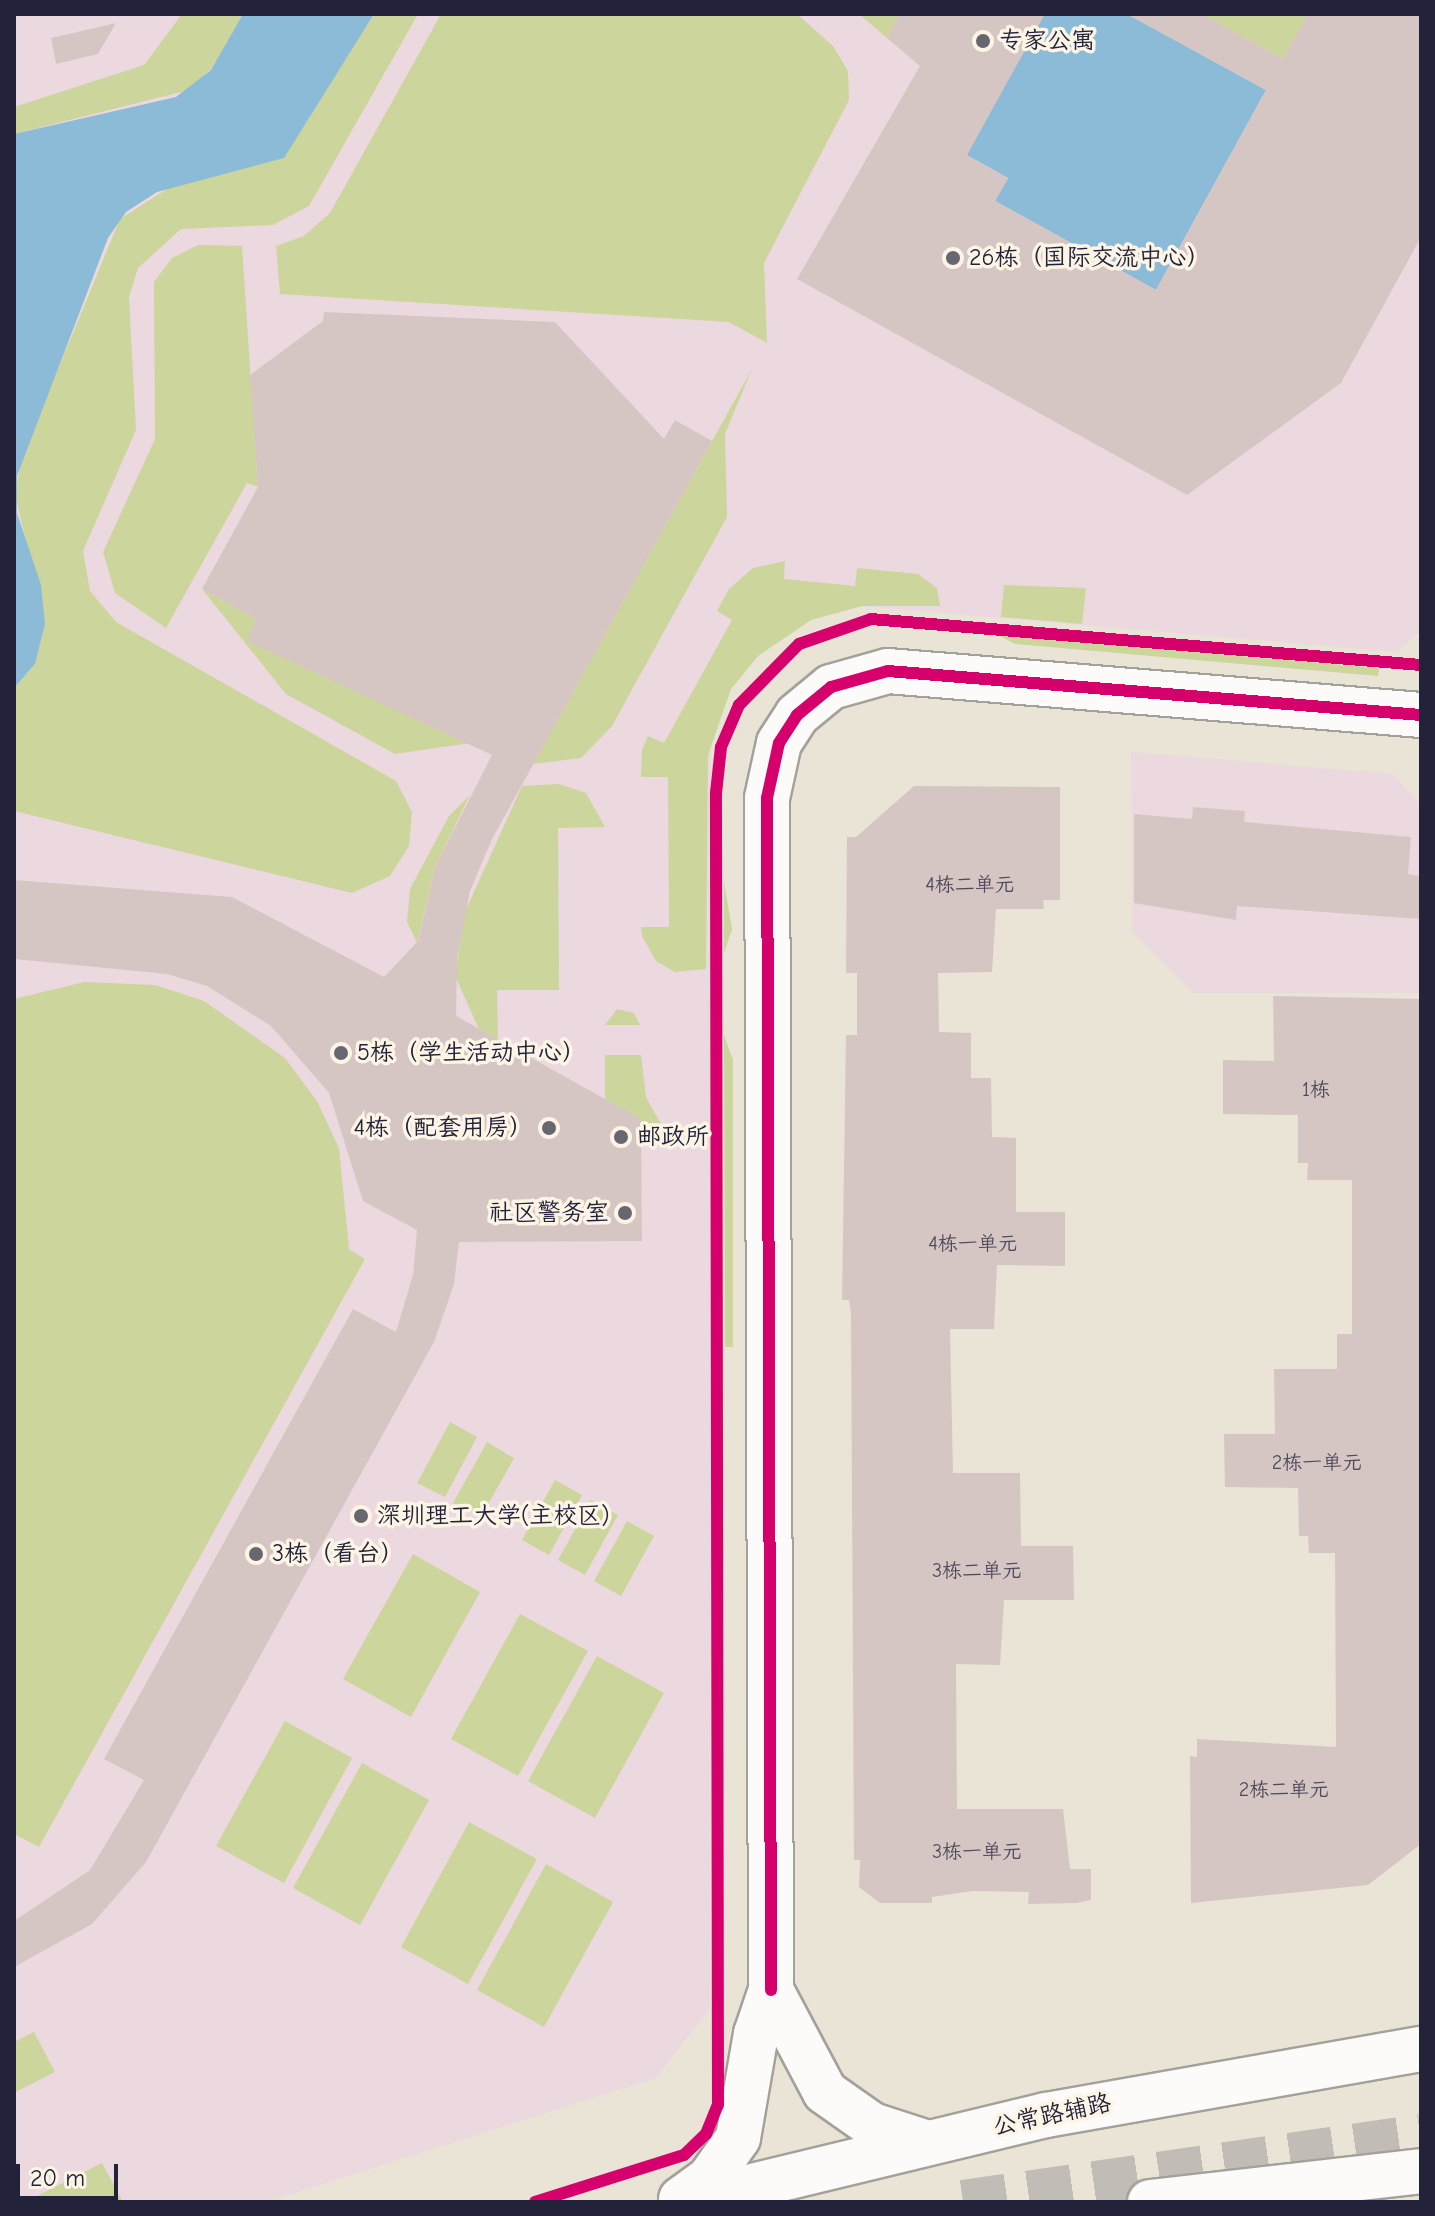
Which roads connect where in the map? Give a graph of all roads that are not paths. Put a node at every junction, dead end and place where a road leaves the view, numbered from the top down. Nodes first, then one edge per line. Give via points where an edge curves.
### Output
1 (1421, 715) edge
2 (771, 1990) junction
3 (1421, 2049) edge
4 (926, 2143) junction
5 (1421, 2171) edge
6 (677, 2202) edge
7 (686, 2202) edge
8 (1150, 2202) edge

1 - 2 street via 888,671 831,687 797,715 779,743 767,798
2 - 4 street via 825,2092 872,2125
2 - 6 street via 756,2034 738,2138 709,2179
3 - 4 street, 公常路辅路
4 - 7 street, 公常路辅路
5 - 8 street

